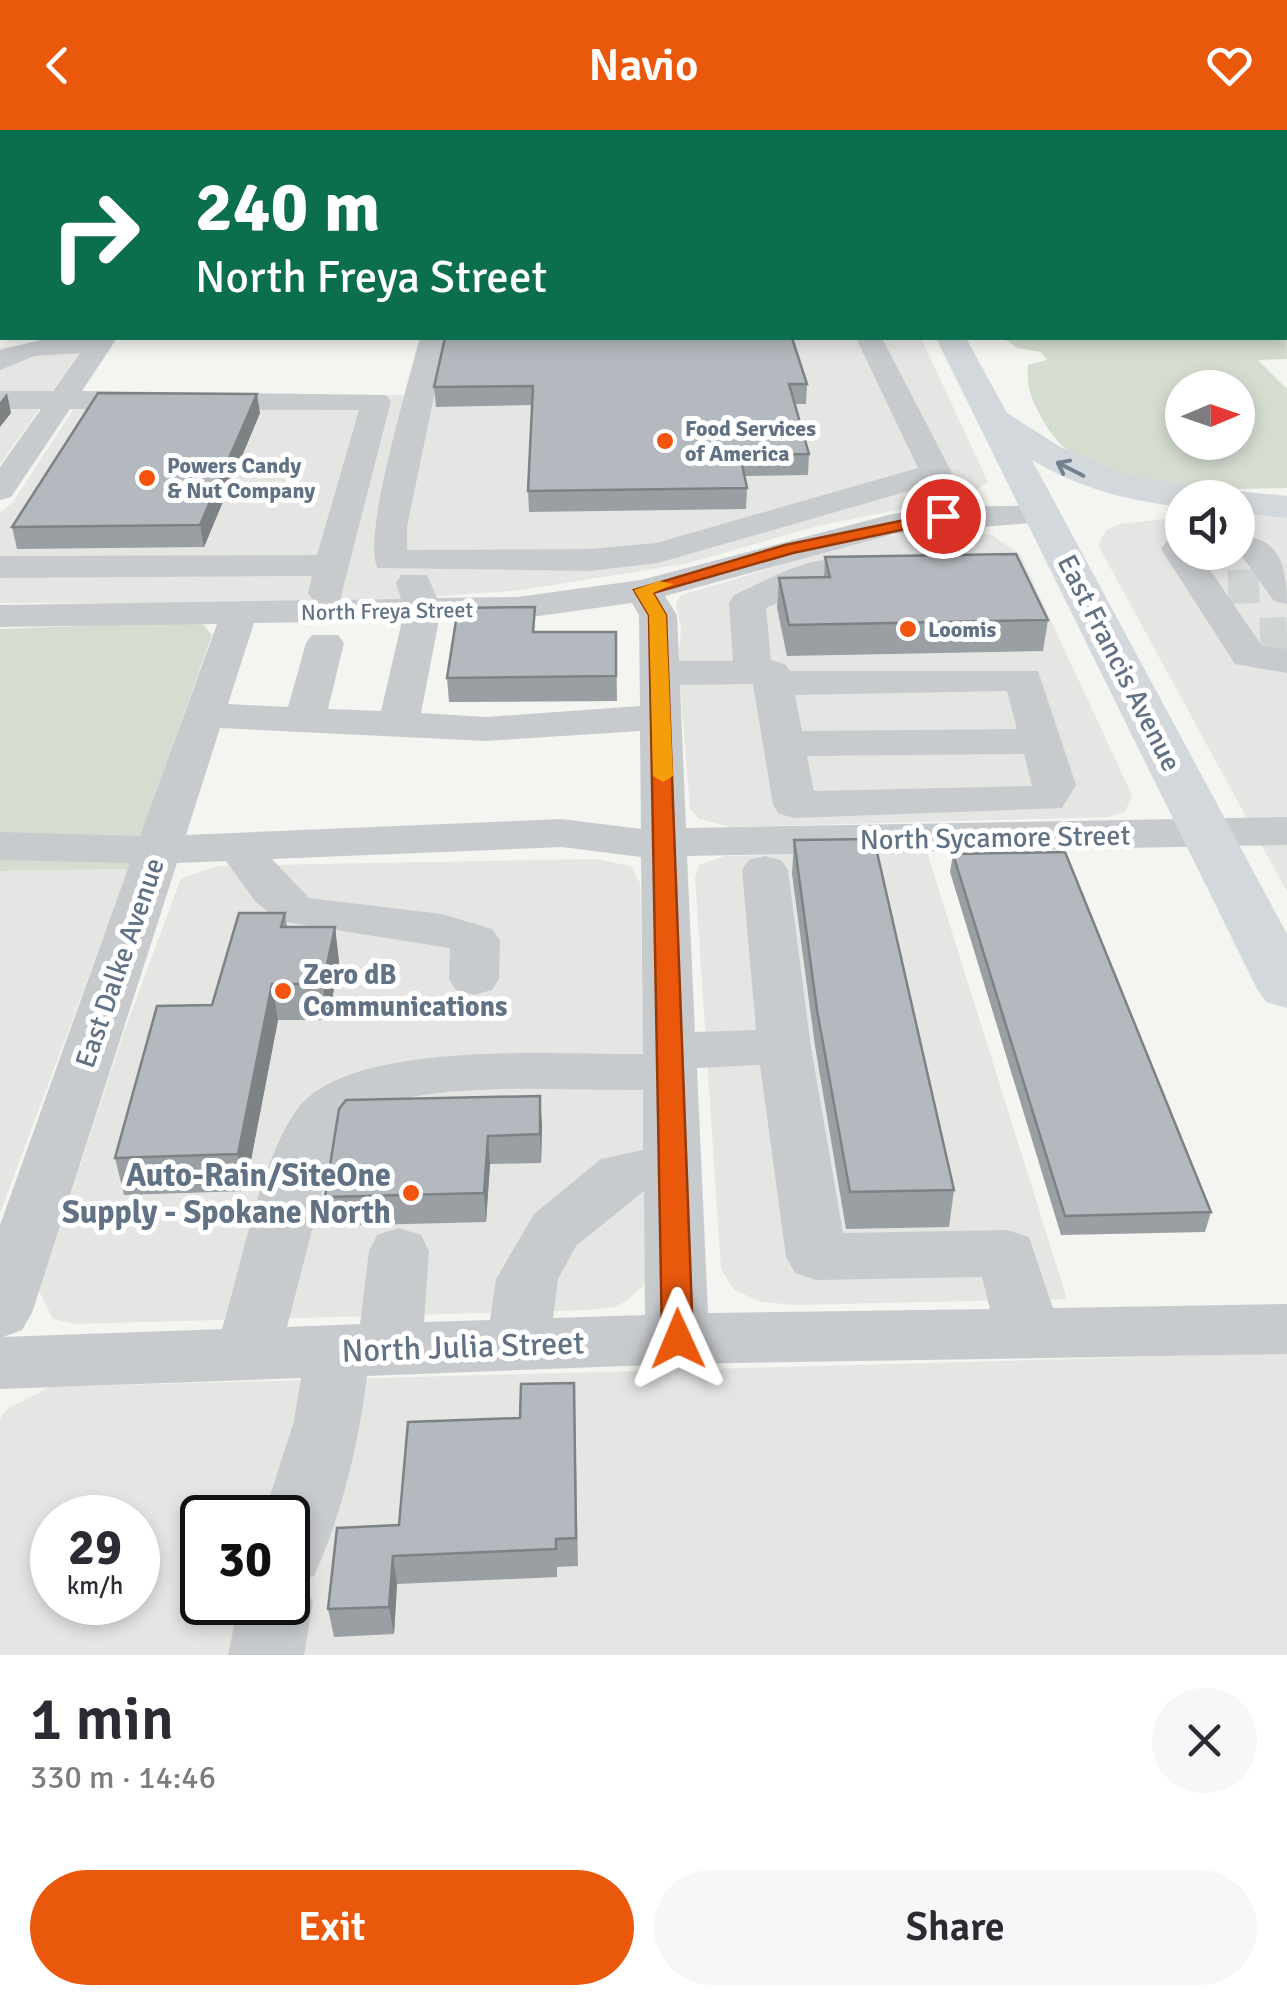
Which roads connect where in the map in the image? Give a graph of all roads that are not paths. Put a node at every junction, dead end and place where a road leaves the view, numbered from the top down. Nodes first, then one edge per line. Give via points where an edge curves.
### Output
1 (432, 340) edge
2 (870, 340) edge
3 (952, 340) edge
4 (102, 341) edge
5 (0, 362) edge
6 (0, 400) edge
7 (62, 400) junction
8 (994, 418) junction
9 (0, 490) edge
10 (1165, 493) edge
11 (1255, 506) edge
12 (1287, 507) edge
13 (1165, 509) edge
14 (1042, 512) junction
15 (951, 546) dead end
16 (390, 560) junction
17 (332, 564) junction
18 (0, 567) edge
19 (643, 590) junction
20 (423, 610) junction
21 (239, 613) junction
22 (0, 616) edge
23 (324, 628) junction
24 (763, 677) junction
25 (660, 695) junction
26 (205, 715) junction
27 (304, 721) junction
28 (398, 728) junction
29 (1042, 741) junction
30 (784, 744) junction
31 (1287, 831) edge
32 (1206, 834) junction
33 (665, 842) junction
34 (0, 846) edge
35 (240, 848) junction
36 (159, 850) junction
37 (765, 870) dead end
38 (474, 980) dead end
39 (1287, 989) edge
40 (784, 1047) junction
41 (672, 1062) junction
42 (674, 1166) junction
43 (399, 1251) dead end
44 (0, 1314) edge
45 (1287, 1330) edge
46 (1028, 1334) junction
47 (678, 1339) junction
48 (518, 1345) junction
49 (363, 1350) junction
50 (247, 1354) junction
51 (0, 1362) edge
52 (306, 1495) edge
53 (272, 1625) edge
54 (266, 1655) edge

1 - 16 street via 390,527
2 - 16 street via 936,473 658,554
3 - 8 main road, East Francis Avenue
4 - 5 street via 10,353
4 - 7 street
6 - 7 street
7 - 9 street
7 - 17 street via 376,401
10 -> 8 main road via 1078,474
8 - 14 main road, East Francis Avenue
11 - 12 main road
13 - 14 main road, North Freya Street
14 - 19 street, North Freya Street via 892,524
14 - 32 main road, East Francis Avenue
15 - 24 street via 809,575 747,603
16 - 20 street via 412,578
17 - 18 street
17 - 23 street
19 - 20 street, North Freya Street via 517,608
19 - 25 street via 658,615
20 - 23 street, North Freya Street
20 - 28 street
21 - 22 street, North Freya Street
21 - 23 street, North Freya Street
21 - 26 street, East Dalke Avenue
23 - 27 street
24 - 25 street
24 - 29 street via 1024,680
24 - 30 street
25 - 28 street via 558,727
25 - 33 street
26 - 27 street
26 - 36 street, East Dalke Avenue
27 - 28 street
29 - 30 street
29 - 30 street via 1054,785 1046,799 795,805
31 - 32 street, North Sycamore Street
32 - 33 street, North Sycamore Street
32 - 39 main road, East Francis Avenue
33 - 35 street, North Sycamore Street via 562,833
33 - 41 street
34 - 36 street, North Sycamore Street
35 - 36 street, North Sycamore Street
35 - 38 street via 274,900 296,911 442,928 475,940
36 - 44 street, East Dalke Avenue
37 - 40 street
40 - 41 street
40 - 46 street via 817,1257 1007,1253
41 - 42 street
41 - 50 street via 416,1076 371,1085 342,1100 318,1121 306,1145
42 - 47 street
42 - 48 street via 622,1174 555,1230 527,1279
43 - 49 street
45 - 46 street, North Julia Street
46 - 47 street, North Julia Street
47 - 48 street, North Julia Street
48 - 49 street, North Julia Street
49 - 50 street, North Julia Street
49 - 52 street via 328,1421
50 - 51 street, North Julia Street
53 - 54 street

